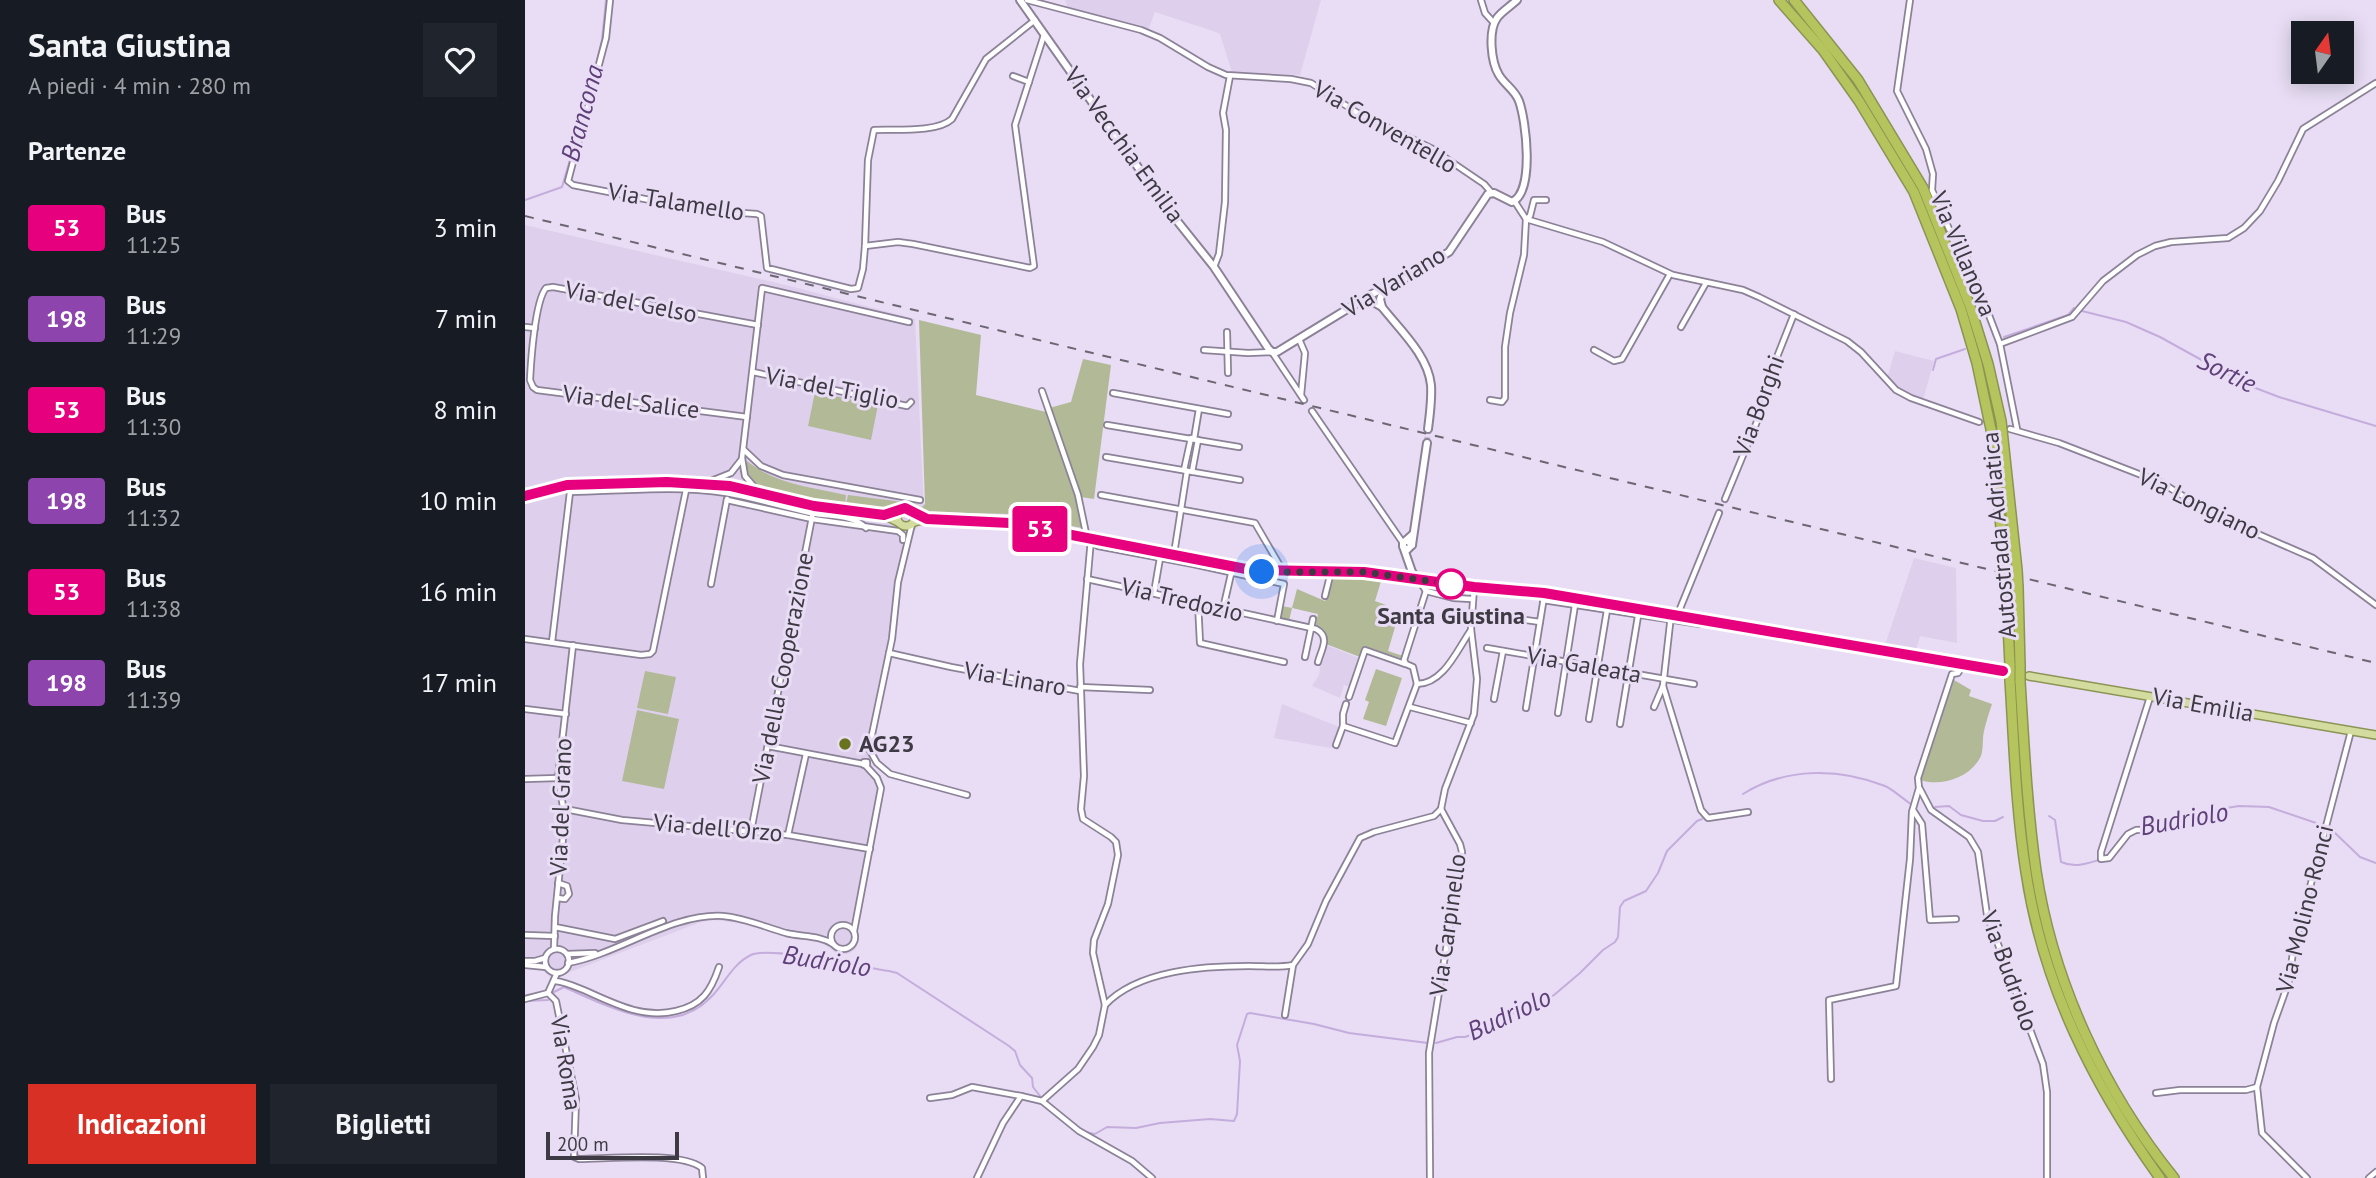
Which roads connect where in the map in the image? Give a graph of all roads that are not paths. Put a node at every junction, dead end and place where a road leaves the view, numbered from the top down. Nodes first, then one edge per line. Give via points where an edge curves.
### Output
1 (610, 0) edge
2 (1020, 0) edge
3 (1027, 0) edge
4 (1481, 0) edge
5 (1517, 0) edge
6 (1779, 0) edge
7 (1794, 0) edge
8 (1910, 0) edge
9 (1035, 20) junction
10 (1494, 24) junction
11 (1044, 34) junction
12 (1013, 76) dead end
13 (1230, 76) junction
14 (1028, 82) junction
15 (2376, 83) edge
16 (1491, 192) junction
17 (1546, 201) dead end
18 (1515, 202) junction
19 (1526, 219) junction
20 (865, 247) junction
21 (1214, 267) junction
22 (1670, 274) junction
23 (1706, 283) junction
24 (1385, 288) junction
25 (1372, 294) junction
26 (1376, 301) junction
27 (1359, 302) junction
28 (1794, 314) junction
29 (909, 322) dead end
30 (758, 326) junction
31 (525, 327) edge
32 (1681, 327) dead end
33 (535, 328) junction
34 (1227, 332) dead end
35 (1299, 339) junction
36 (2000, 344) junction
37 (1204, 350) dead end
38 (1594, 350) dead end
39 (1228, 351) junction
40 (1272, 352) junction
41 (753, 372) junction
42 (1228, 373) dead end
43 (1042, 391) dead end
44 (1113, 393) dead end
45 (1490, 400) dead end
46 (911, 402) dead end
47 (1199, 409) junction
48 (1312, 411) dead end
49 (1228, 414) dead end
50 (747, 417) junction
51 (1987, 423) junction
52 (1107, 425) dead end
53 (2004, 427) junction
54 (1428, 429) tunnel mouth
55 (2017, 429) junction
56 (1194, 439) junction
57 (1427, 443) tunnel mouth
58 (1239, 447) dead end
59 (743, 449) junction
60 (1106, 457) dead end
61 (743, 458) junction
62 (1188, 471) junction
63 (1240, 480) dead end
64 (703, 483) junction
65 (635, 486) junction
66 (568, 489) junction
67 (686, 490) junction
68 (728, 493) junction
69 (762, 493) junction
70 (1101, 495) dead end
71 (525, 496) edge
72 (1725, 499) dead end
73 (920, 500) dead end
74 (1181, 509) junction
75 (899, 510) junction
76 (914, 512) junction
77 (813, 513) junction
78 (1719, 513) dead end
79 (884, 515) junction
80 (927, 519) junction
81 (899, 523) junction
82 (913, 523) junction
83 (909, 535) junction
84 (1089, 538) junction
85 (903, 540) dead end
86 (1407, 545) junction
87 (1098, 546) dead end
88 (1174, 554) junction
89 (1160, 558) junction
90 (1194, 561) junction
91 (1283, 571) junction
92 (1331, 571) junction
93 (1231, 573) junction
94 (1262, 575) junction
95 (1087, 579) junction
96 (1418, 579) junction
97 (711, 584) dead end
98 (1474, 587) junction
99 (1426, 591) junction
100 (1154, 593) junction
101 (1325, 596) dead end
102 (1544, 596) junction
103 (1472, 599) junction
104 (1198, 603) junction
105 (1575, 605) junction
106 (2376, 605) edge
107 (1223, 609) junction
108 (1607, 610) junction
109 (1638, 616) junction
110 (1673, 617) junction
111 (1313, 619) dead end
112 (1519, 619) dead end
113 (1277, 621) junction
114 (1540, 622) junction
115 (1700, 624) dead end
116 (1311, 628) junction
117 (1471, 629) junction
118 (525, 639) edge
119 (552, 642) junction
120 (573, 645) junction
121 (1487, 648) dead end
122 (1503, 652) junction
123 (889, 653) junction
124 (1535, 656) junction
125 (1305, 657) dead end
126 (1567, 661) junction
127 (1284, 662) dead end
128 (1318, 662) dead end
129 (1953, 663) junction
130 (1406, 664) junction
131 (1963, 665) junction
132 (1597, 667) junction
133 (2011, 667) junction
134 (1630, 672) junction
135 (1952, 674) junction
136 (1664, 678) junction
137 (2020, 679) junction
138 (1417, 684) junction
139 (1694, 684) dead end
140 (1663, 686) junction
141 (1080, 689) junction
142 (1150, 690) dead end
143 (2150, 696) junction
144 (1349, 697) dead end
145 (1494, 699) dead end
146 (1346, 704) dead end
147 (1410, 707) junction
148 (1654, 707) dead end
149 (1526, 708) dead end
150 (525, 709) edge
151 (1557, 713) dead end
152 (566, 714) junction
153 (1589, 719) dead end
154 (1471, 723) junction
155 (1621, 724) dead end
156 (1343, 726) junction
157 (2351, 730) junction
158 (2376, 735) edge
159 (1336, 745) dead end
160 (768, 746) junction
161 (869, 749) junction
162 (806, 753) junction
163 (865, 764) junction
164 (558, 778) junction
165 (525, 779) edge
166 (1919, 788) junction
167 (967, 795) dead end
168 (565, 809) junction
169 (1441, 809) junction
170 (1913, 810) junction
171 (1748, 812) dead end
172 (2162, 829) dead end
173 (751, 831) junction
174 (788, 835) junction
175 (870, 849) junction
176 (558, 883) junction
177 (557, 898) junction
178 (857, 917) junction
179 (1956, 919) dead end
180 (663, 921) dead end
181 (846, 926) junction
182 (555, 927) junction
183 (854, 932) junction
184 (525, 935) edge
185 (831, 935) junction
186 (555, 937) junction
187 (820, 937) junction
188 (833, 944) junction
189 (557, 949) junction
190 (600, 953) junction
191 (567, 954) junction
192 (545, 958) junction
193 (525, 963) edge
194 (568, 963) junction
195 (1293, 965) junction
196 (546, 967) junction
197 (719, 967) dead end
198 (557, 973) junction
199 (555, 981) junction
200 (548, 993) junction
201 (525, 999) edge
202 (1105, 1005) junction
203 (1285, 1016) dead end
204 (1831, 1079) dead end
205 (2257, 1087) junction
206 (2156, 1093) dead end
207 (1021, 1096) junction
208 (930, 1098) dead end
209 (1042, 1101) junction
210 (2376, 1172) edge
211 (703, 1178) edge
212 (977, 1178) edge
213 (1152, 1178) edge
214 (1430, 1178) edge
215 (2047, 1178) edge
216 (2160, 1178) edge
217 (2174, 1178) edge
218 (2307, 1178) edge
219 (2369, 1178) edge

1 - 20 street, Via Talamello via 605,38 568,181 655,201 761,216 767,268 851,289 858,288
2 - 9 street, Via Vecchia Emilia
3 - 13 street, Via Conventello via 1141,30
4 - 10 street
5 - 10 street
6 - 51 highway, Autostrada Adriatica via 1823,50 1914,192 1961,309 1977,363
7 - 53 highway, Autostrada Adriatica via 1858,80 1923,188 1970,306
8 - 36 street, Via Villanova via 1897,91 1926,149 1932,190 1949,229 1959,237
9 - 11 street, Via Vecchia Emilia
9 - 20 street via 986,60 946,125 874,130 867,160
10 - 18 street via 1495,66 1516,94 1527,150 1524,186
11 - 14 street
11 - 21 street, Via Vecchia Emilia
12 - 14 street
13 - 16 street, Via Conventello via 1317,85 1356,112 1430,148
13 - 21 street via 1224,107 1225,202
14 - 20 street via 1015,125 1034,266 898,242
15 - 36 street via 2303,129 2260,211 2244,228 2228,238 2155,246 2103,282 2072,317
16 - 18 street
16 - 24 street, Via Variano via 1449,252
17 - 19 street via 1534,200
18 - 19 street
19 - 22 street via 1603,242
19 - 45 street via 1522,263 1504,347 1505,398 1502,402
21 - 40 street, Via Vecchia Emilia
22 - 23 street
22 - 38 street via 1622,359 1614,361
23 - 28 street via 1743,290
23 - 32 street
24 - 25 street, Via Variano
24 - 26 street
25 - 26 street
25 - 27 street, Via Variano
26 - 27 street
26 - 54 street via 1420,356 1429,375
27 - 35 street, Via Variano
28 - 51 street via 1854,346 1896,390
28 - 72 street, Via Borghi via 1770,389
29 - 30 street via 762,288
30 - 33 street, Via del Gelso via 551,287 541,293
30 - 41 street
31 - 33 street
33 - 50 street, Via del Salice via 530,380 537,390
34 - 39 street
35 - 40 street, Via Variano
35 - 40 street via 1305,353 1303,398
36 - 55 street, Via Villanova
37 - 39 street
39 - 40 street
39 - 42 street
41 - 46 street, Via del Tiglio via 907,406
41 - 50 street
43 - 84 street, Via Linaro
44 - 47 street
47 - 49 street
47 - 56 street
48 - 86 street
50 - 59 street
51 - 133 highway, Autostrada Adriatica, bridge via 2005,567
52 - 56 street
53 - 55 street, Via Longiano
53 - 133 highway, Autostrada Adriatica, bridge via 2018,587
55 - 106 street, Via Longiano via 2161,483 2212,514 2313,558
56 - 58 street
56 - 62 street
57 - 86 street via 1414,532
59 - 61 street
59 - 73 street via 761,466 783,475
60 - 62 street
61 - 64 street via 731,473
61 - 69 street via 745,476
62 - 63 street
62 - 74 street
64 - 65 main road
64 - 68 main road
65 - 66 main road
65 - 67 street
66 - 71 main road
66 - 119 street
67 - 68 street
67 - 120 street via 653,651 641,655
68 - 69 main road
68 - 77 street
68 - 97 street
69 - 77 main road
70 - 74 street
74 - 88 street
74 - 91 street via 1255,523
75 - 76 main road
75 - 79 main road
75 - 81 main road
76 - 80 main road
76 - 82 main road
77 - 79 main road
77 - 85 street via 901,533
77 - 160 street, Via della Cooperazione
78 - 110 street
79 - 81 main road
80 - 82 main road
80 - 84 main road via 1010,523
81 - 82 main road via 906,527
81 - 83 street
82 - 83 street
83 - 123 street
84 - 88 main road
84 - 95 street, Via Linaro
86 - 96 street via 1408,560
87 - 89 street
88 - 90 main road
89 - 90 street
89 - 100 street
90 - 93 street
90 - 94 main road
91 - 92 main road
91 - 94 main road
92 - 96 main road
92 - 101 street
93 - 94 street
93 - 107 street
94 - 113 street, Via Tredozio via 1284,584
95 - 100 street, Via Tredozio
95 - 141 street, Via Linaro
96 - 98 main road
96 - 99 street
98 - 102 main road
98 - 103 street
99 - 103 street
99 - 130 street
100 - 104 street, Via Tredozio
102 - 105 street
102 - 110 main road
102 - 114 street
103 - 117 street
104 - 107 street, Via Tredozio
104 - 127 street via 1200,643
105 - 108 street
105 - 126 street
107 - 113 street, Via Tredozio
108 - 109 street
108 - 132 street
109 - 110 street
109 - 134 street
110 - 115 street
110 - 129 main road
110 - 136 street
111 - 116 street
112 - 114 street
113 - 116 street, Via Tredozio
114 - 124 street
116 - 125 street
116 - 128 street via 1325,636
117 - 138 street via 1454,658 1428,683
117 - 154 street via 1477,669
118 - 119 street
119 - 120 street
120 - 152 street, Via del Grano
121 - 122 street, Via Galeata
122 - 124 street, Via Galeata
122 - 145 street, Via Galeata
123 - 141 street, Via Linaro
123 - 161 street
124 - 126 street, Via Galeata
124 - 149 street
126 - 132 street, Via Galeata
126 - 151 street
129 - 131 main road
129 - 135 street
130 - 138 street via 1413,667
130 - 144 street via 1365,650
131 - 133 main road
131 - 135 street
132 - 134 street, Via Galeata
132 - 153 street
133 - 137 highway, Autostrada Adriatica, bridge
134 - 136 street, Via Galeata
134 - 155 street
135 - 166 street via 1918,778
136 - 139 street, Via Galeata
136 - 140 street
137 - 143 main road, Via Emilia
137 - 216 highway, Autostrada Adriatica via 2017,799 2026,873 2047,965 2109,1102
137 - 217 highway, Autostrada Adriatica via 2036,873 2060,970 2113,1090
138 - 147 street
140 - 148 street
140 - 171 street via 1704,816
141 - 142 street
141 - 202 street, Via Linaro via 1082,815 1116,842 1118,855 1108,904 1094,940
143 - 157 main road, Via Emilia
143 - 172 street via 2101,859 2113,855 2136,830
146 - 156 street
147 - 154 street
147 - 156 street via 1395,743
150 - 152 street
152 - 164 street, Via del Grano
154 - 169 street
156 - 159 street
157 - 158 main road, Via Emilia
157 - 205 street, Via Molino Ronci via 2290,981
160 - 162 street
160 - 173 street, Via della Cooperazione
161 - 163 street
161 - 167 street via 890,774
162 - 163 street
162 - 174 street
163 - 175 street via 881,788
164 - 165 street
164 - 168 street, Via del Grano
166 - 170 street
166 - 215 street, Via Budriolo via 1931,810 1969,837 1978,852 1987,915 2043,1064
168 - 173 street, Via dell'Orzo via 622,820
168 - 176 street, Via del Grano
169 - 195 street via 1434,816 1360,838
169 - 214 street, Via Carpinello via 1461,852 1429,1052
170 - 179 street via 1922,824 1930,920
170 - 204 street via 1896,986 1829,1000
173 - 174 street, Via dell'Orzo
174 - 175 street, Via dell'Orzo
175 - 178 street
176 - 177 street, Via del Grano
176 - 177 street via 567,886 569,894
177 - 182 street, Via del Grano
178 - 181 street
178 - 183 street
180 - 182 street via 615,939
181 - 183 street
181 - 185 street via 835,928
182 - 186 street, Via del Grano
183 - 188 street via 851,947 839,949
184 - 186 street
185 - 187 street
185 - 188 street
186 - 189 street
187 - 188 street
187 - 190 street via 734,918 708,917
189 - 191 street
189 - 192 street
190 - 191 street
190 - 194 street
191 - 194 street
192 - 193 street
192 - 196 street
193 - 196 street
194 - 198 street
195 - 202 street via 1164,974 1125,989
195 - 203 street
196 - 198 street
197 - 199 street, Via Roma via 701,1002 669,1013 640,1012
198 - 199 street, Via Roma
199 - 200 street, Via Roma
200 - 201 street, Via Roma
200 - 211 street, Via Roma via 557,1001 576,1099 574,1157 679,1160 697,1164
202 - 209 street, Via Linaro via 1098,1035 1078,1069
205 - 206 street
205 - 218 street, Via Molino Ronci via 2262,1133
207 - 208 street via 972,1087
207 - 209 street
207 - 212 street
209 - 213 street
210 - 219 street

